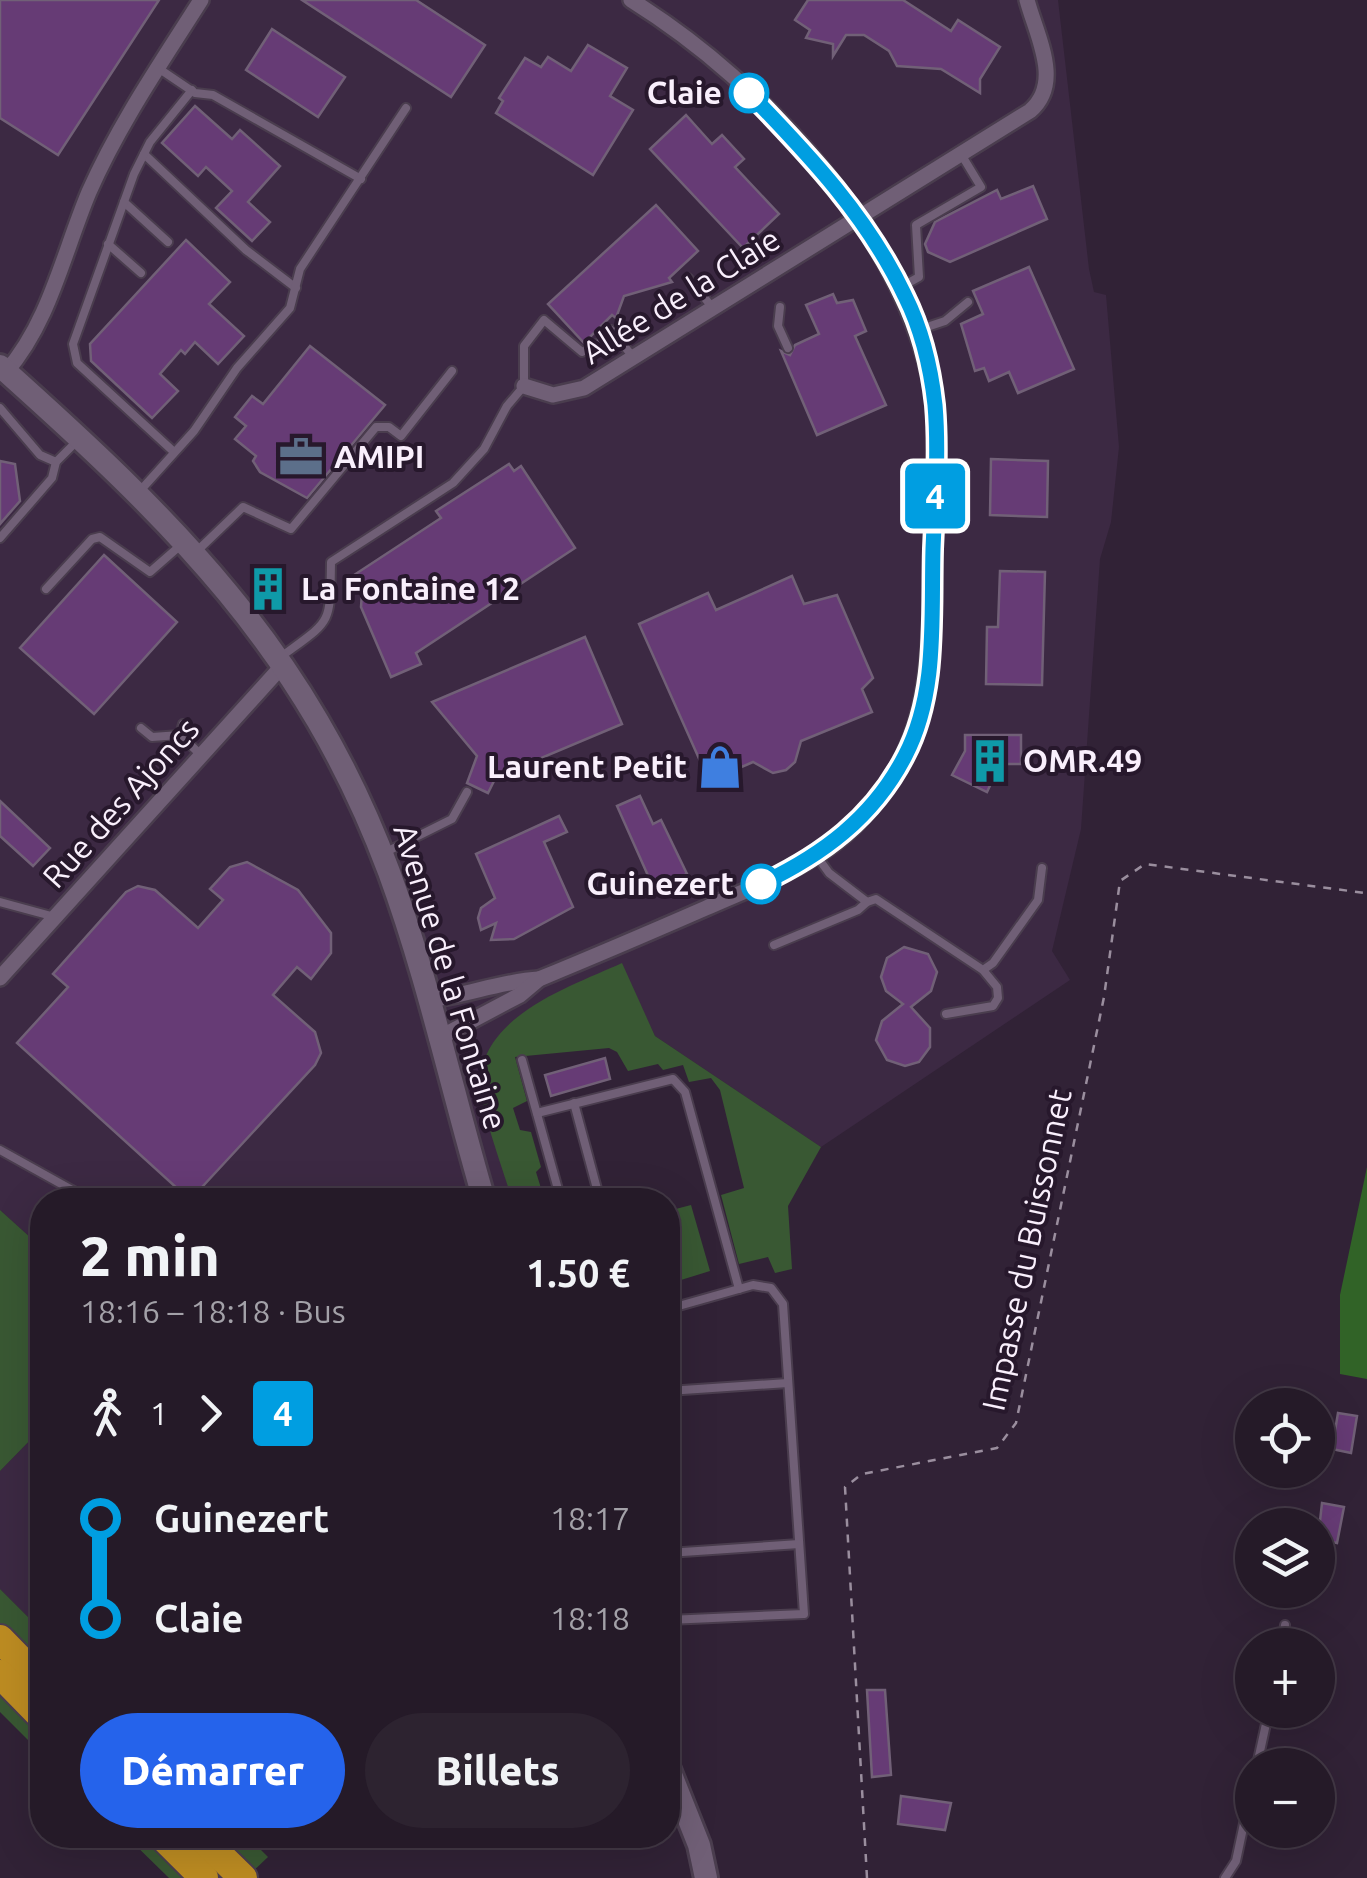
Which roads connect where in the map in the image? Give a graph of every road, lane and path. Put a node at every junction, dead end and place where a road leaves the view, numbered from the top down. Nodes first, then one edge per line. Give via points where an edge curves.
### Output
1 (201, 0) edge
2 (631, 0) edge
3 (1026, 0) edge
4 (158, 68) junction
5 (192, 90) junction
6 (406, 108) dead end
7 (144, 154) junction
8 (961, 154) junction
9 (361, 179) junction
10 (124, 202) junction
11 (861, 218) junction
12 (168, 242) dead end
13 (108, 244) junction
14 (140, 274) dead end
15 (688, 278) dead end
16 (901, 287) junction
17 (296, 288) junction
18 (968, 302) dead end
19 (780, 307) dead end
20 (713, 308) junction
21 (918, 330) junction
22 (788, 348) dead end
23 (634, 358) junction
24 (3, 369) edge
25 (452, 372) dead end
26 (524, 386) junction
27 (0, 408) edge
28 (79, 438) junction
29 (174, 452) junction
30 (56, 462) junction
31 (139, 492) junction
32 (0, 538) edge
33 (191, 546) junction
34 (46, 589) dead end
35 (280, 662) junction
36 (183, 724) dead end
37 (140, 728) dead end
38 (180, 736) junction
39 (201, 755) junction
40 (467, 792) dead end
41 (381, 853) junction
42 (816, 855) junction
43 (1042, 868) dead end
44 (1365, 892) edge
45 (0, 902) edge
46 (866, 902) junction
47 (55, 917) junction
48 (774, 945) dead end
49 (983, 970) junction
50 (0, 978) edge
51 (539, 979) junction
52 (428, 1000) junction
53 (946, 1014) dead end
54 (437, 1038) junction
55 (522, 1060) dead end
56 (574, 1103) junction
57 (537, 1113) junction
58 (0, 1150) edge
59 (68, 1188) edge
60 (481, 1188) edge
61 (558, 1188) edge
62 (597, 1188) edge
63 (740, 1289) junction
64 (680, 1306) edge
65 (788, 1383) junction
66 (680, 1390) edge
67 (800, 1544) junction
68 (680, 1552) edge
69 (680, 1619) edge
70 (0, 1639) edge
71 (30, 1670) edge
72 (0, 1674) edge
73 (30, 1705) edge
74 (680, 1796) edge
75 (174, 1848) edge
76 (212, 1848) edge
77 (1239, 1848) edge
78 (204, 1878) edge
79 (243, 1878) edge
80 (706, 1878) edge
81 (867, 1878) edge
82 (1225, 1878) edge

1 - 4 street
2 - 11 street via 728,72
3 - 8 street, Allée de la Claie via 1049,80 1046,98
4 - 5 lane
4 - 24 street via 89,193 35,335
5 - 7 lane
5 - 9 lane via 214,95
6 - 9 lane
7 - 10 lane
7 - 17 lane
8 - 11 street, Allée de la Claie
8 - 16 lane via 981,188 916,225 922,270
9 - 17 lane via 300,269
10 - 12 lane
10 - 13 lane
11 - 16 street
11 - 20 street, Allée de la Claie
13 - 14 lane
13 - 29 lane via 73,344 77,363
15 - 20 lane
16 - 21 street
17 - 29 lane via 290,308
18 - 21 lane via 939,324
19 - 22 lane via 777,321
20 - 23 street, Allée de la Claie
21 - 42 street via 934,402 936,450 927,690 905,757 857,824
23 - 26 street, Allée de la Claie via 574,392
23 - 26 lane via 613,333 582,352 544,320 524,346
24 - 28 street, Avenue de la Fontaine
25 - 33 lane via 401,436 390,427 376,428 290,529 243,507
26 - 35 lane via 453,483 330,562 322,630
27 - 30 lane via 40,455
28 - 30 lane
28 - 31 street, Avenue de la Fontaine
29 - 31 lane
30 - 32 lane via 52,478
31 - 33 street, Avenue de la Fontaine
33 - 34 lane via 150,572 100,537 92,539
33 - 35 street, Avenue de la Fontaine
35 - 39 street, Rue des Ajoncs
35 - 41 street, Avenue de la Fontaine via 325,735
36 - 38 lane
37 - 38 lane via 152,738
38 - 39 lane
39 - 47 street, Rue des Ajoncs
40 - 41 lane via 452,819
41 - 52 street, Avenue de la Fontaine
42 - 46 lane
42 - 51 street
43 - 49 lane via 1038,900
44 - 81 path, Impasse du Buissonnet via 1145,864 1120,880 1104,997 1016,1423 997,1448 862,1474 845,1487
45 - 47 lane
46 - 48 lane
46 - 49 lane via 876,899
47 - 50 street, Rue des Ajoncs
49 - 53 lane via 996,987 993,1006
51 - 52 street
51 - 54 street via 520,996
52 - 54 street, Avenue de la Fontaine
54 - 60 street, Avenue de la Fontaine
55 - 57 lane
56 - 57 lane
56 - 62 lane
56 - 63 lane via 666,1078 680,1085
57 - 61 lane
58 - 59 lane
63 - 64 lane
63 - 65 lane via 762,1286 778,1294
65 - 66 lane
65 - 67 lane
67 - 68 lane
67 - 69 lane via 804,1614
70 - 71 highway
72 - 73 highway
74 - 80 street
75 - 78 highway
76 - 79 highway
77 - 82 lane

